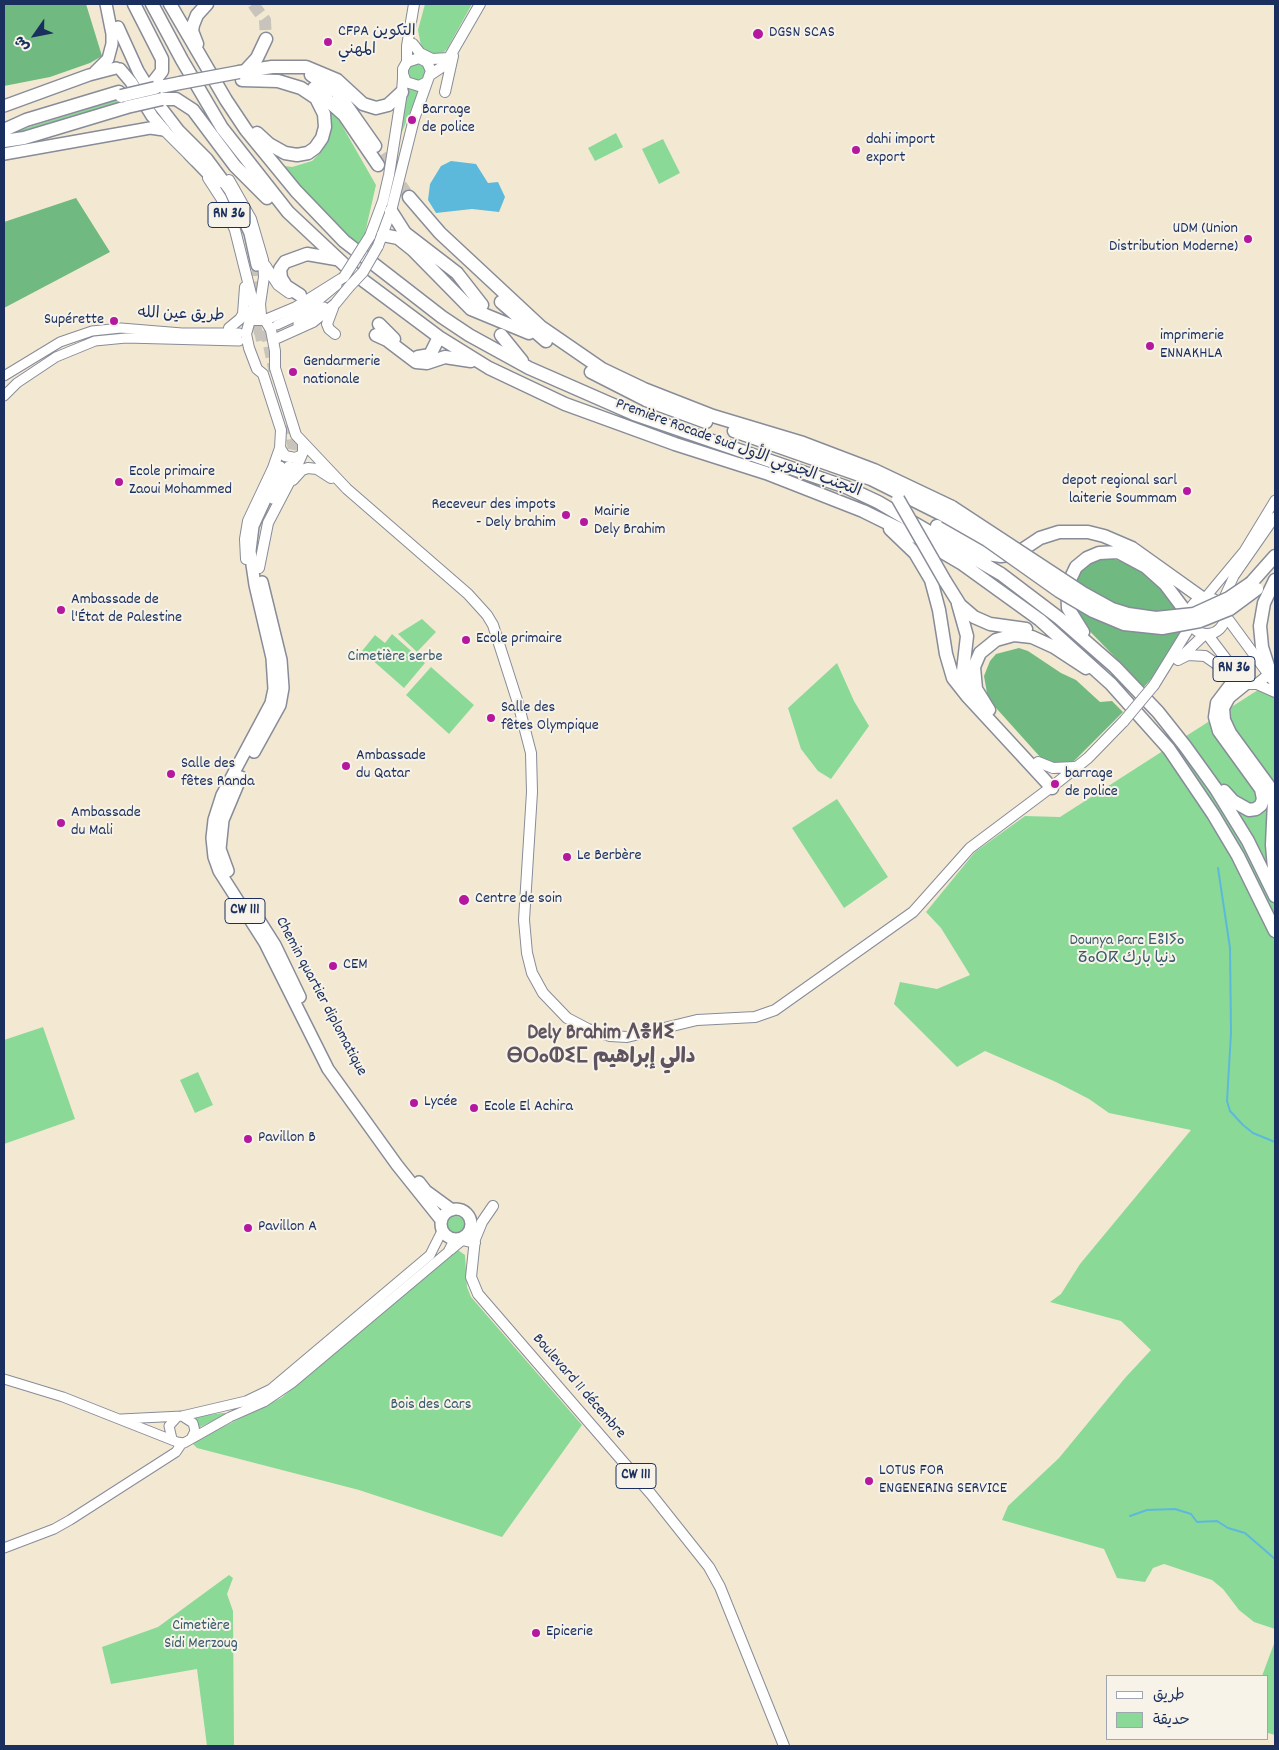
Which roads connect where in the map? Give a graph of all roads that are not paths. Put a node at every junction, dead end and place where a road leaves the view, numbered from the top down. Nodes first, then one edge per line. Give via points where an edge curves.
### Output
1 (106, 4) edge
2 (112, 4) edge
3 (134, 4) edge
4 (152, 4) edge
5 (170, 4) edge
6 (208, 4) edge
7 (414, 4) edge
8 (419, 4) edge
9 (480, 4) edge
10 (115, 28) junction
11 (266, 39) tunnel mouth
12 (413, 44) junction
13 (457, 45) junction
14 (449, 58) junction
15 (411, 60) junction
16 (117, 62) junction
17 (204, 65) junction
18 (272, 66) junction
19 (242, 74) junction
20 (403, 74) junction
21 (429, 78) junction
22 (157, 92) junction
23 (402, 92) junction
24 (445, 92) dead end
25 (123, 100) junction
26 (226, 100) junction
27 (4, 106) edge
28 (164, 130) junction
29 (4, 131) edge
30 (4, 141) edge
31 (4, 154) edge
32 (199, 155) junction
33 (391, 211) junction
34 (312, 235) junction
35 (377, 239) junction
36 (339, 260) junction
37 (254, 266) junction
38 (344, 277) junction
39 (349, 287) junction
40 (322, 291) junction
41 (300, 295) junction
42 (335, 304) junction
43 (482, 305) dead end
44 (259, 319) junction
45 (229, 328) dead end
46 (276, 333) junction
47 (335, 334) dead end
48 (501, 335) dead end
49 (439, 337) junction
50 (548, 343) junction
51 (478, 362) junction
52 (275, 368) junction
53 (529, 368) junction
54 (260, 371) junction
55 (4, 376) edge
56 (4, 396) edge
57 (296, 435) junction
58 (304, 444) junction
59 (280, 445) junction
60 (300, 455) junction
61 (282, 465) junction
62 (334, 475) junction
63 (871, 479) junction
64 (348, 489) junction
65 (283, 493) junction
66 (1275, 500) edge
67 (863, 511) junction
68 (949, 511) junction
69 (1275, 516) edge
70 (906, 517) junction
71 (1275, 556) edge
72 (255, 568) junction
73 (1275, 570) edge
74 (1275, 580) edge
75 (1254, 586) junction
76 (1203, 598) junction
77 (956, 599) junction
78 (1221, 605) junction
79 (1224, 616) junction
80 (1190, 620) junction
81 (1206, 634) junction
82 (1067, 656) junction
83 (1178, 660) junction
84 (1115, 667) junction
85 (1163, 674) junction
86 (1272, 679) edge
87 (1245, 682) junction
88 (1111, 684) junction
89 (1275, 692) edge
90 (976, 706) junction
91 (1185, 746) junction
92 (1038, 767) junction
93 (1076, 767) junction
94 (1050, 789) junction
95 (1275, 880) edge
96 (1275, 896) edge
97 (1275, 931) edge
98 (493, 1206) dead end
99 (452, 1210) junction
100 (442, 1226) junction
101 (471, 1227) junction
102 (475, 1241) junction
103 (452, 1244) junction
104 (4, 1379) edge
105 (180, 1416) junction
106 (121, 1419) junction
107 (180, 1440) junction
108 (4, 1548) edge
109 (784, 1746) edge

1 - 10 highway
2 - 10 highway
3 - 22 highway via 162,59
4 - 34 highway via 222,128 276,198
5 - 17 highway
6 - 17 highway via 197,15 192,31
7 - 15 main road via 407,46
8 - 12 main road
9 - 13 main road
10 - 16 highway
10 - 16 highway via 111,50
10 - 32 highway via 159,105
11 - 19 highway via 262,51
12 - 14 main road via 420,53 432,59
12 - 15 main road
13 - 14 main road
13 - 24 main road
14 - 21 main road
15 - 20 main road
15 - 21 main road via 427,62
16 - 27 highway
16 - 28 highway
16 - 32 highway via 163,123
17 - 26 highway
18 - 19 highway
18 - 19 highway via 314,76 337,92 358,119 380,160 344,115 306,83 281,75
18 - 23 highway via 294,65 318,70 337,80 371,107 384,107
19 - 22 highway
19 - 26 highway via 285,82 312,95 326,120 325,132 316,148 298,155 278,150 257,134
20 - 21 main road via 410,85 419,86
20 - 23 main road
21 - 33 main road via 414,119
22 - 25 highway, bridge
22 - 34 highway via 190,107 238,170 297,226
23 - 35 main road
25 - 29 highway via 26,120
25 - 30 highway
26 - 53 highway, Première Rocade Sud التجنب الجنوبي الأول via 284,178 339,236 442,317
28 - 31 highway via 150,128
28 - 32 main road
32 - 37 highway via 228,201
32 - 37 highway via 222,178 239,206 250,233
33 - 35 main road
33 - 43 highway via 405,233 457,273
34 - 36 highway, Première Rocade Sud التجنب الجنوبي الأول
35 - 38 main road, bridge
35 - 39 main road, bridge via 363,272
35 - 50 highway via 398,238 471,309
36 - 41 highway via 307,254 285,262 280,269 281,278 286,286
36 - 49 highway, Première Rocade Sud التجنب الجنوبي الأول
37 - 41 main road via 286,292
37 - 44 main road via 254,306
37 - 44 main road via 264,277
37 - 45 main road via 243,314
38 - 40 main road
38 - 46 main road via 316,304
39 - 42 main road
39 - 46 main road via 313,315
40 - 41 main road
40 - 44 main road via 288,312
42 - 46 main road via 305,327
42 - 47 main road via 327,324
44 - 46 main road
44 - 54 main road via 248,325 246,334 250,354
46 - 52 main road
48 - 53 highway
49 - 51 highway, Première Rocade Sud التجنب الجنوبي الأول
49 - 51 highway via 430,354 424,358 378,330 416,362 427,363 450,357
50 - 63 highway via 597,376 646,400
50 - 68 highway via 440,245 407,201 541,327 602,369 713,416 802,443 874,470
51 - 67 highway, Première Rocade Sud التجنب الجنوبي الأول via 565,404 766,473
52 - 54 main road via 270,373
52 - 57 main road
53 - 70 highway, Première Rocade Sud التجنب الجنوبي الأول via 634,414 846,487
54 - 59 main road via 280,424
54 - 61 main road via 277,432
55 - 56 main road, طريق عين الله via 41,352 92,330 121,328 239,337 95,341 38,368
57 - 58 main road
57 - 59 main road via 288,435
58 - 60 main road
58 - 62 main road, RN 36
59 - 60 main road via 285,456
59 - 61 main road
60 - 62 main road, RN 36
60 - 65 main road
61 - 72 highway, Chemin quartier diplomatique / CW 111 via 261,521
62 - 64 main road, RN 36
63 - 68 highway
63 - 77 highway, bridge via 898,499
64 - 65 main road via 321,471 308,468 300,472
64 - 94 main road, RN 36 via 468,594 493,625 531,754 532,792 524,920 526,953 543,993 567,1018 588,1029 627,1037 697,1020 756,1018 771,1013 912,912 970,848
65 - 72 main road via 268,524
66 - 76 main road via 1244,551
67 - 88 highway, Première Rocade Sud التجنب الجنوبي الأول via 920,539 981,576 1040,620
67 - 90 highway via 900,537 922,562 935,590 951,672
68 - 75 highway, bridge via 1059,591 1124,624 1162,628 1200,621 1230,609
69 - 78 main road via 1230,583
70 - 76 highway via 926,520 993,556 1016,554 1040,538 1059,532 1088,532 1104,536 1132,548
70 - 84 highway, Première Rocade Sud التجنب الجنوبي الأول via 1001,574 1060,618
71 - 75 highway
72 - 99 highway, Chemin quartier diplomatique / CW 111 via 281,660 283,688 280,704 227,806 220,849 224,864 275,945 322,1044 342,1078 426,1191
72 - 100 highway, CW 111 via 272,658 274,689 271,703 222,795 214,820 214,857 219,871 265,943 328,1069
73 - 75 highway
74 - 86 highway via 1264,603 1260,626 1262,647
76 - 78 main road via 1211,598
76 - 80 main road via 1192,605
77 - 82 highway via 965,610 982,621 1036,632
77 - 90 highway via 967,636 964,680
78 - 79 main road
79 - 81 main road via 1221,626
79 - 86 main road, RN 36
80 - 81 main road
80 - 84 highway via 1166,584 1133,558 1107,552 1087,558 1071,576 1066,597 1068,608 1086,635
80 - 85 main road, RN 36
81 - 83 main road, RN 36
81 - 87 main road, RN 36
82 - 88 highway
82 - 92 highway via 1032,637 1006,636 985,648 974,667 975,683 982,701
83 - 85 main road, RN 36
83 - 87 main road via 1188,655 1205,656
84 - 91 highway, Première Rocade Sud التجنب الجنوبي الأول
85 - 93 main road, RN 36, bridge via 1124,721
86 - 87 main road, RN 36
87 - 89 main road
87 - 91 highway via 1217,703 1215,717 1219,732 1261,789 1264,799 1261,805 1248,810 1237,804
87 - 95 highway via 1229,697 1224,708 1224,720 1271,789
88 - 97 highway, Première Rocade Sud التجنب الجنوبي الأول via 1169,749 1213,814
90 - 92 highway
91 - 96 highway, Première Rocade Sud التجنب الجنوبي الأول via 1248,841
92 - 93 main road
92 - 94 highway
93 - 94 main road, RN 36
98 - 102 main road, CW 111
99 - 100 highway via 446,1212
99 - 101 highway via 466,1212
100 - 103 highway
100 - 105 main road via 430,1255 280,1384 246,1401
101 - 102 main road, Boulevard 11 décembre / CW 111
101 - 103 highway via 465,1237
102 - 103 main road via 462,1240
102 - 109 main road, Boulevard 11 décembre / CW 111 via 471,1277 482,1301 651,1494 709,1567
103 - 107 main road via 292,1383 264,1402
104 - 106 main road
105 - 106 main road
105 - 107 main road via 169,1426
105 - 107 main road via 193,1423 195,1431
106 - 107 main road
107 - 108 main road via 176,1452 54,1529

